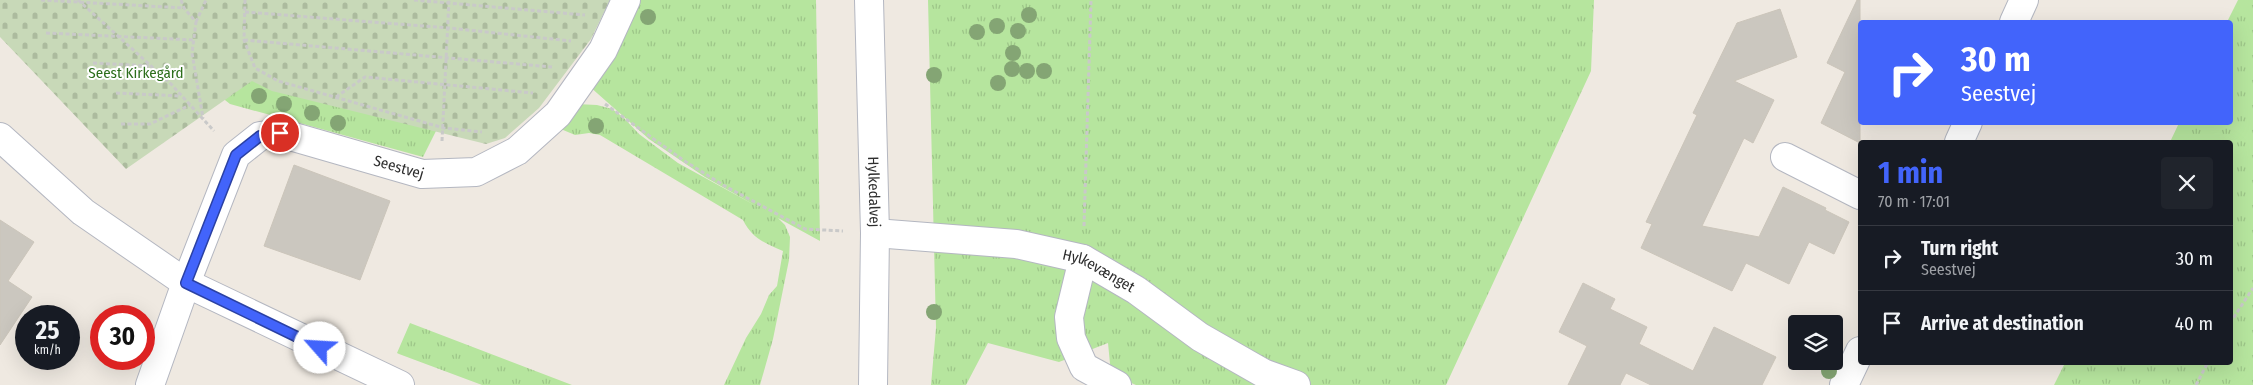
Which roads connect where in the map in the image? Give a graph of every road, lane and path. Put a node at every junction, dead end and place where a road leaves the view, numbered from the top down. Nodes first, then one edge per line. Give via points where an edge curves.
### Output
1 (41, 0) edge
2 (181, 0) edge
3 (206, 0) edge
4 (245, 0) edge
5 (414, 0) edge
6 (626, 0) edge
7 (869, 0) edge
8 (1092, 0) edge
9 (2024, 0) edge
10 (79, 1) edge
11 (449, 2) edge
12 (184, 8) junction
13 (590, 8) dead end
14 (245, 12) junction
15 (586, 15) junction
16 (2015, 20) edge
17 (196, 22) junction
18 (581, 24) dead end
19 (449, 28) junction
20 (46, 33) dead end
21 (120, 37) junction
22 (194, 40) junction
23 (244, 40) junction
24 (570, 46) dead end
25 (447, 56) junction
26 (93, 63) dead end
27 (151, 66) junction
28 (550, 74) dead end
29 (446, 85) junction
30 (575, 91) junction
31 (116, 93) dead end
32 (182, 96) junction
33 (335, 97) junction
34 (533, 98) dead end
35 (190, 105) junction
36 (203, 119) junction
37 (121, 124) dead end
38 (1967, 125) edge
39 (444, 128) junction
40 (486, 133) dead end
41 (0, 137) edge
42 (1960, 140) edge
43 (236, 155) junction
44 (1784, 158) dead end
45 (1858, 194) edge
46 (875, 234) junction
47 (1083, 259) junction
48 (186, 283) junction
49 (2253, 288) edge
50 (2233, 318) edge
51 (1858, 355) edge
52 (2206, 365) edge
53 (150, 385) edge
54 (400, 385) edge
55 (873, 385) edge
56 (1117, 385) edge
57 (1296, 385) edge
58 (1844, 385) edge
59 (2196, 385) edge

1 - 10 path
2 - 12 path
3 - 17 path
4 - 14 path
5 - 11 path
6 - 30 street, Seestvej via 603,50
7 - 46 street, Hylkedalvej
8 - 47 path
9 - 16 street
10 - 12 path
10 - 21 path
11 - 15 path
11 - 19 path
12 - 17 path
13 - 15 path
14 - 19 path
14 - 23 path
15 - 18 path
17 - 22 path
19 - 24 path via 572,41
19 - 25 path
20 - 21 path
21 - 22 path
21 - 27 path
22 - 36 path via 192,53
23 - 25 path
23 - 33 path via 254,68 278,81
25 - 28 path via 555,67
25 - 29 path
26 - 27 path
27 - 32 path
29 - 33 path via 365,77
29 - 34 path via 537,93
29 - 39 path
30 - 43 street, Seestvej via 558,114 517,151 476,172 422,174 280,133 260,136
30 - 46 path via 600,100 682,160 805,229
31 - 32 path
32 - 35 path
33 - 39 path
35 - 36 path
35 - 37 path via 150,124
36 - 43 path
38 - 42 street
39 - 40 path
41 - 48 street via 82,212
43 - 48 street
44 - 45 street
46 - 47 street, Hylkevænget via 1016,244
46 - 55 street, Hylkedalvej
47 - 56 street via 1069,317 1071,338 1084,367
47 - 57 street, Hylkevænget via 1136,290 1200,337 1263,372
48 - 53 street
48 - 54 street
49 - 50 path
51 - 58 street
52 - 59 path

